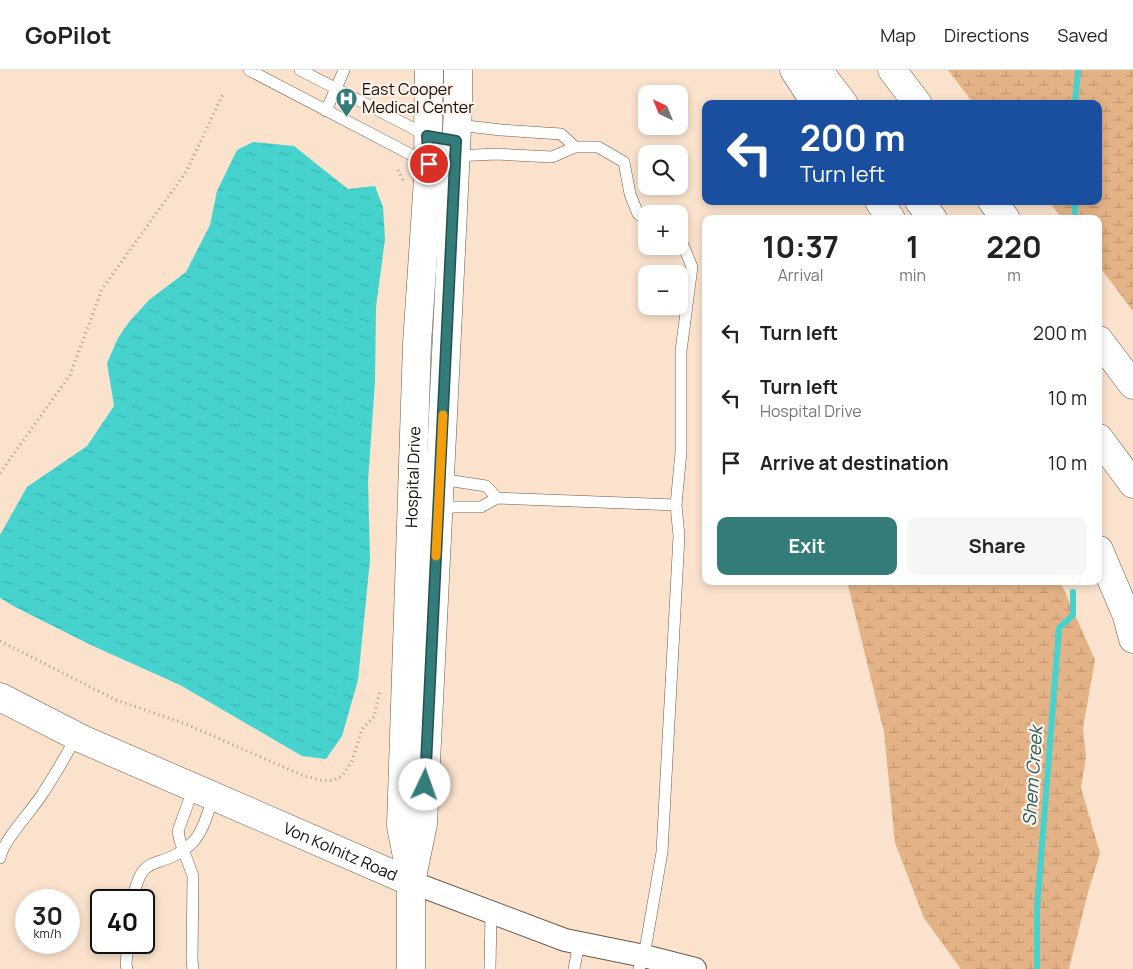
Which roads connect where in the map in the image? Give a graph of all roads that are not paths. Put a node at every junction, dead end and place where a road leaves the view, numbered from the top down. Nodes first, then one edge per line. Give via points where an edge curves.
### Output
1 (248, 70) edge
2 (300, 70) edge
3 (344, 70) edge
4 (429, 70) edge
5 (458, 70) edge
6 (794, 70) edge
7 (818, 70) edge
8 (892, 70) edge
9 (336, 89) junction
10 (813, 100) edge
11 (841, 100) edge
12 (915, 100) edge
13 (326, 111) junction
14 (576, 147) junction
15 (445, 150) junction
16 (922, 205) edge
17 (995, 205) edge
18 (638, 214) edge
19 (930, 215) edge
20 (1003, 215) edge
21 (688, 255) edge
22 (1102, 344) edge
23 (1133, 385) edge
24 (1102, 442) edge
25 (440, 479) junction
26 (1133, 484) edge
27 (497, 498) junction
28 (676, 505) junction
29 (438, 518) junction
30 (1102, 557) edge
31 (1133, 639) edge
32 (0, 696) edge
33 (77, 736) junction
34 (204, 792) junction
35 (184, 850) junction
36 (0, 858) edge
37 (411, 882) junction
38 (135, 889) edge
39 (491, 912) junction
40 (579, 943) junction
41 (127, 954) edge
42 (641, 962) edge
43 (127, 969) edge
44 (193, 969) edge
45 (411, 969) edge
46 (490, 969) edge
47 (574, 969) edge
48 (695, 969) edge

1 - 13 lane
2 - 9 lane
3 - 9 lane
4 - 15 main road, Hospital Drive via 429,105
5 - 15 main road, Hospital Drive
6 - 10 main road
7 - 11 main road
8 - 12 main road
9 - 13 lane
9 - 15 lane
13 - 15 lane
14 - 15 lane via 552,157
14 - 15 lane via 562,134 501,130
14 - 18 lane via 598,147 624,162 630,194
15 - 25 main road, Hospital Drive
15 - 37 main road, Hospital Drive via 417,344 401,826
16 - 19 main road
17 - 20 main road
21 - 28 lane via 692,267 681,351 682,452
22 - 23 main road
24 - 26 main road
25 - 27 lane via 486,486
25 - 29 main road, Hospital Drive
27 - 28 lane
27 - 29 lane via 481,507 451,507
28 - 42 lane via 679,536 662,852
29 - 37 main road, Hospital Drive via 423,824
30 - 31 main road via 1127,616
32 - 33 main road, Von Kolnitz Road
33 - 34 main road, Von Kolnitz Road
33 - 36 lane
34 - 35 lane via 201,832
34 - 35 lane via 178,831
34 - 37 main road, Von Kolnitz Road
35 - 38 lane via 144,869
35 - 44 lane via 193,876
37 - 39 street, Von Kolnitz Road
37 - 45 main road, Hospital Drive
39 - 40 street, Von Kolnitz Road
39 - 46 lane
40 - 42 street, Von Kolnitz Road
40 - 47 lane
41 - 43 lane
42 - 48 street, Von Kolnitz Road

